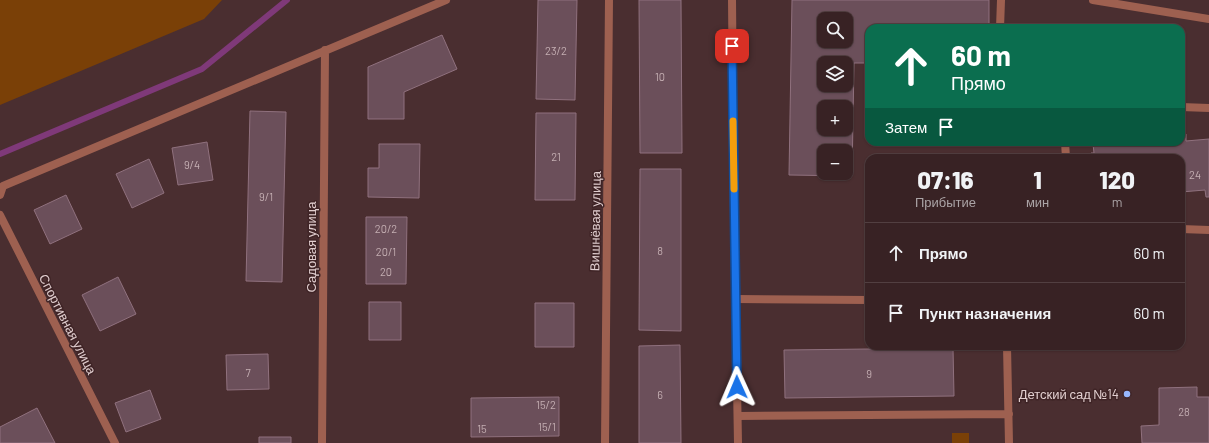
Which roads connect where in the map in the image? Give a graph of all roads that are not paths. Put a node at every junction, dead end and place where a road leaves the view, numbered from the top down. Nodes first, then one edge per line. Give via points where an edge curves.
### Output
1 (446, 0) edge
2 (609, 0) edge
3 (732, 0) edge
4 (1002, 0) edge
5 (1093, 0) edge
6 (1209, 19) edge
7 (1000, 24) edge
8 (324, 50) junction
9 (1185, 107) edge
10 (1209, 108) edge
11 (0, 195) edge
12 (0, 215) edge
13 (1185, 229) edge
14 (1209, 230) edge
15 (736, 299) junction
16 (865, 300) edge
17 (1007, 350) edge
18 (1009, 414) junction
19 (738, 416) junction
20 (114, 443) edge
21 (322, 443) edge
22 (605, 443) edge
23 (738, 443) edge
24 (1009, 443) edge

1 - 8 street
2 - 22 street, Вишнёвая улица
3 - 15 street
4 - 7 street
5 - 6 street
8 - 11 street via 3,186
8 - 21 street, Садовая улица
9 - 10 street
12 - 20 street, Спортивная улица
13 - 14 street
15 - 16 street
15 - 19 street
17 - 18 street
18 - 19 street
18 - 24 street
19 - 23 street

